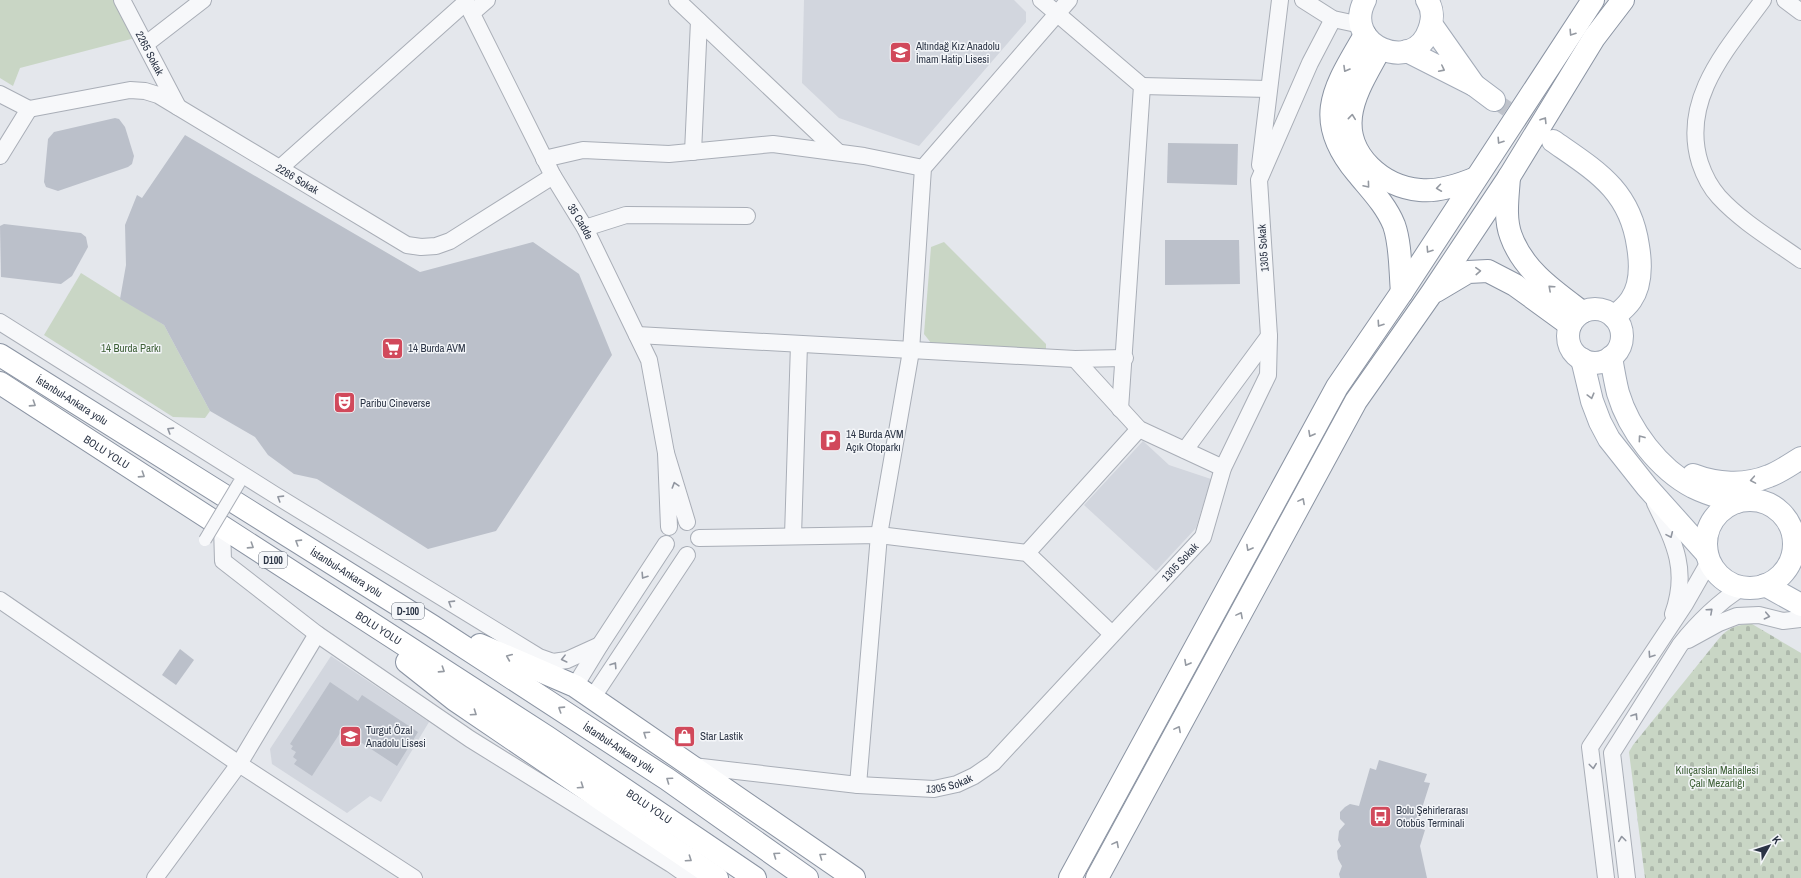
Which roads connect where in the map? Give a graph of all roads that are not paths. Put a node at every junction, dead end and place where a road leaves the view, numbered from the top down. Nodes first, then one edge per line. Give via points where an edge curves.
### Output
1 (122, 0) edge
2 (203, 0) edge
3 (487, 0) edge
4 (677, 0) edge
5 (1041, 0) edge
6 (1069, 0) edge
7 (1280, 0) edge
8 (1303, 0) edge
9 (1365, 0) edge
10 (1427, 0) edge
11 (1593, 0) edge
12 (1623, 0) edge
13 (1763, 0) edge
14 (1785, 0) edge
15 (468, 5) edge
16 (1801, 12) edge
17 (1056, 13) junction
18 (1333, 18) junction
19 (699, 21) junction
20 (1431, 24) junction
21 (1369, 36) junction
22 (146, 44) junction
23 (1407, 51) junction
24 (1474, 85) junction
25 (1142, 86) junction
26 (1268, 89) junction
27 (0, 94) edge
28 (1494, 100) tunnel mouth
29 (178, 107) junction
30 (29, 109) junction
31 (1553, 141) tunnel mouth
32 (693, 152) junction
33 (838, 152) junction
34 (0, 156) edge
35 (544, 159) junction
36 (280, 168) junction
37 (923, 168) junction
38 (553, 176) junction
39 (1509, 177) junction
40 (1476, 178) junction
41 (1259, 180) junction
42 (748, 216) dead end
43 (585, 228) junction
44 (1801, 260) edge
45 (1402, 292) junction
46 (1431, 294) junction
47 (1614, 317) junction
48 (1576, 318) junction
49 (0, 322) edge
50 (637, 335) junction
51 (1269, 336) junction
52 (800, 344) junction
53 (911, 351) junction
54 (0, 355) edge
55 (1611, 356) junction
56 (1125, 358) junction
57 (1075, 359) junction
58 (1582, 359) junction
59 (0, 383) edge
60 (1120, 408) junction
61 (1139, 429) junction
62 (1185, 450) junction
63 (666, 453) junction
64 (1801, 458) edge
65 (1801, 465) edge
66 (1224, 468) junction
67 (1667, 468) junction
68 (239, 483) dead end
69 (1647, 487) junction
70 (1747, 501) junction
71 (687, 522) junction
72 (222, 526) junction
73 (669, 527) junction
74 (1797, 527) edge
75 (879, 535) junction
76 (793, 536) junction
77 (699, 538) junction
78 (205, 540) dead end
79 (666, 544) junction
80 (1027, 553) junction
81 (687, 555) junction
82 (1708, 558) junction
83 (1796, 561) edge
84 (1765, 585) junction
85 (1742, 587) junction
86 (323, 593) junction
87 (0, 600) edge
88 (1801, 606) edge
89 (1801, 619) edge
90 (432, 626) junction
91 (1666, 633) junction
92 (317, 634) junction
93 (1112, 634) junction
94 (600, 644) junction
95 (1680, 645) junction
96 (584, 692) junction
97 (239, 764) junction
98 (693, 766) junction
99 (858, 785) junction
100 (155, 878) edge
101 (414, 878) edge
102 (691, 878) edge
103 (717, 878) edge
104 (755, 878) edge
105 (807, 878) edge
106 (854, 878) edge
107 (1070, 878) edge
108 (1097, 878) edge
109 (1606, 878) edge
110 (1627, 878) edge

1 - 22 street, 2265 Sokak
2 - 22 street
3 - 15 street
4 - 19 street
5 - 17 street
6 - 17 street
7 - 26 street
8 - 18 street
9 - 21 main road via 1360,15
10 - 20 main road via 1432,14
11 -> 40 main road
39 -> 12 main road via 1594,38
13 - 44 street via 1716,64 1701,93 1696,121 1696,150 1704,177 1718,196 1735,213
14 - 16 street
15 - 35 street, 35 Cadde
15 - 36 street
17 - 25 street
17 - 37 street
18 - 21 street
18 - 41 street, 1305 Sokak via 1310,63
19 - 32 street
19 - 33 street
20 - 23 main road via 1423,41
20 - 24 main road
21 - 23 main road via 1388,52
40 -> 21 main road via 1455,186 1421,190 1393,183 1369,166 1354,142 1351,129 1351,116 1359,91
21 -> 45 main road via 1338,81 1331,115 1341,150 1382,204 1394,226 1400,258
22 - 29 street, 2265 Sokak
23 -> 24 main road
24 - 28 main road
25 - 26 street
25 - 56 street
26 - 41 street
27 - 30 street
29 - 30 street, 2266 Sokak via 144,91 130,90
29 - 36 street, 2266 Sokak
30 - 34 street
31 - 47 main road via 1602,177 1630,212 1641,265 1632,299
32 - 33 street via 774,144
32 - 35 street via 669,154 583,150
33 - 37 street
35 - 38 street, 35 Cadde
36 - 38 street, 2266 Sokak via 407,244 421,247 436,246 461,236
37 - 53 street
38 - 43 street, 35 Cadde
39 - 46 main road
48 -> 39 main road via 1555,292 1532,271 1510,235
40 -> 45 main road
41 - 51 street, 1305 Sokak
42 - 43 street via 626,215
43 - 50 street, 35 Cadde
45 -> 107 main road via 1337,387
46 -> 48 main road via 1468,272 1488,271
108 -> 46 main road via 1356,401
47 - 48 main road via 1599,309 1590,309
47 - 55 main road via 1619,324 1621,342
48 - 58 main road via 1568,333 1569,342 1572,350
94 -> 49 street via 567,660 553,662 539,657
50 - 52 street
50 - 63 street, 35 Cadde via 649,360
51 - 62 street
51 - 66 street, 1305 Sokak via 1268,375
52 - 53 street
52 - 76 street
53 - 57 street
53 - 75 street
90 -> 54 main road, İstanbul-Ankara yolu / D-100
55 - 58 main road via 1595,363
67 -> 55 main road via 1648,447 1624,410
56 - 57 street
56 - 60 street
57 - 60 street
58 -> 69 main road via 1600,422 1609,438
59 -> 72 main road, BOLU YOLU / D100
60 - 61 street
61 - 62 street
61 - 80 street
62 - 66 street
71 -> 63 street
63 - 73 street
64 -> 67 main road via 1770,476 1738,482 1709,482
65 - 70 main road
66 - 93 street, 1305 Sokak via 1203,537
67 - 70 main road via 1703,492
68 - 78 street, bridge
69 - 82 main road
69 -> 91 street via 1671,537 1680,565 1677,603
70 - 74 main road via 1768,504 1780,512 1789,524
70 - 82 main road via 1727,506 1716,515 1709,527 1706,540
71 - 73 street via 677,522
71 - 77 street via 696,528
72 -> 86 main road, BOLU YOLU / D100
72 - 92 street via 223,561
73 - 79 street via 665,535
74 - 83 main road
75 - 76 street
75 - 80 street
75 - 99 street
76 - 77 street
77 - 81 street via 696,548
79 - 81 street via 676,555
79 -> 94 street
80 - 93 street
96 -> 81 street
82 - 85 main road via 1723,579
82 - 91 street via 1685,604
83 - 84 main road via 1778,578
84 - 85 main road
84 - 88 main road
95 -> 85 street via 1710,610
86 -> 103 main road via 455,700
86 -> 104 main road, BOLU YOLU / D100 via 547,737
87 - 97 street
95 -> 89 street via 1737,616 1759,614 1783,621
96 -> 90 main road via 511,658
105 -> 90 main road, İstanbul-Ankara yolu / D-100 via 667,779
91 -> 109 street via 1590,746
92 - 97 street
92 - 102 street via 470,739
93 - 99 street, 1305 Sokak via 993,763 974,776 958,784 934,789
94 - 96 street
110 -> 95 street via 1612,753
98 -> 96 main road
97 - 100 street
97 - 101 street
98 - 99 street, 1305 Sokak
106 -> 98 main road

